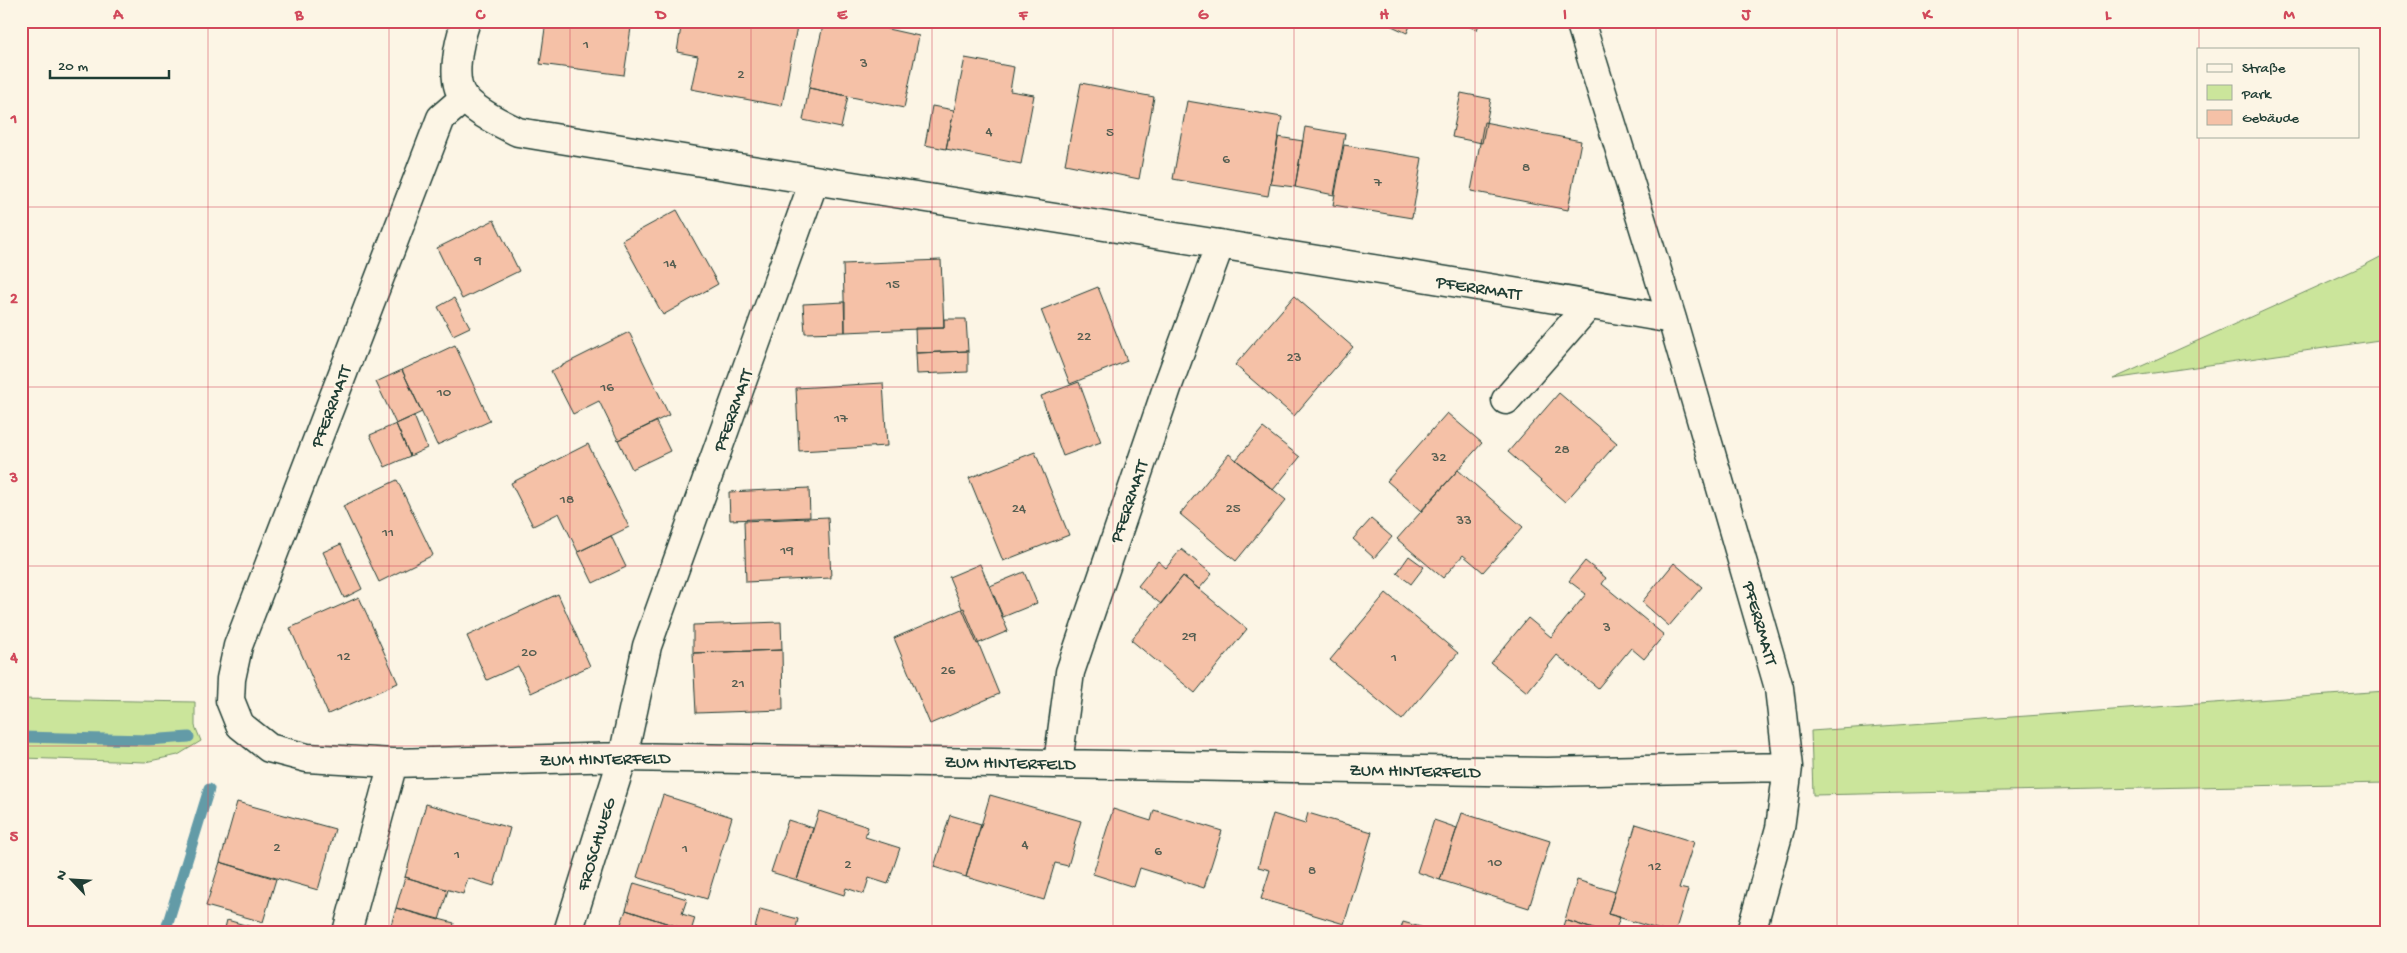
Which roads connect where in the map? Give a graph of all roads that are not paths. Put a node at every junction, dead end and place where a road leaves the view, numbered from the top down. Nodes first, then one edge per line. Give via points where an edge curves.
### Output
1 (466, 21) edge
2 (1580, 21) edge
3 (464, 98) junction
4 (814, 181) junction
5 (1220, 244) junction
6 (1589, 305) junction
7 (1672, 320) junction
8 (1506, 400) dead end
9 (240, 725) joint
10 (623, 756) junction
11 (393, 762) junction
12 (1058, 763) junction
13 (1788, 768) junction
14 (347, 932) edge
15 (568, 932) edge
16 (1751, 932) edge

1 - 3 street via 458,44 457,77
2 - 7 street, PFERRMATT
3 - 4 street, PFERRMATT via 487,116 518,132
3 - 9 street, PFERRMATT via 442,118 238,646 230,700
4 - 5 street, PFERRMATT
4 - 10 street, PFERRMATT via 647,646
5 - 6 street, PFERRMATT
5 - 12 street, PFERRMATT via 1070,672
6 - 7 street, PFERRMATT
6 - 8 street
7 - 13 street, PFERRMATT via 1779,688
9 - 11 street, ZUM HINTERFELD via 269,748 307,758
10 - 11 street, ZUM HINTERFELD
10 - 12 street, ZUM HINTERFELD
10 - 15 street, FROSCHWEG
11 - 14 street
12 - 13 street, ZUM HINTERFELD via 1547,772
13 - 16 street, PFERRMATT via 1780,828

